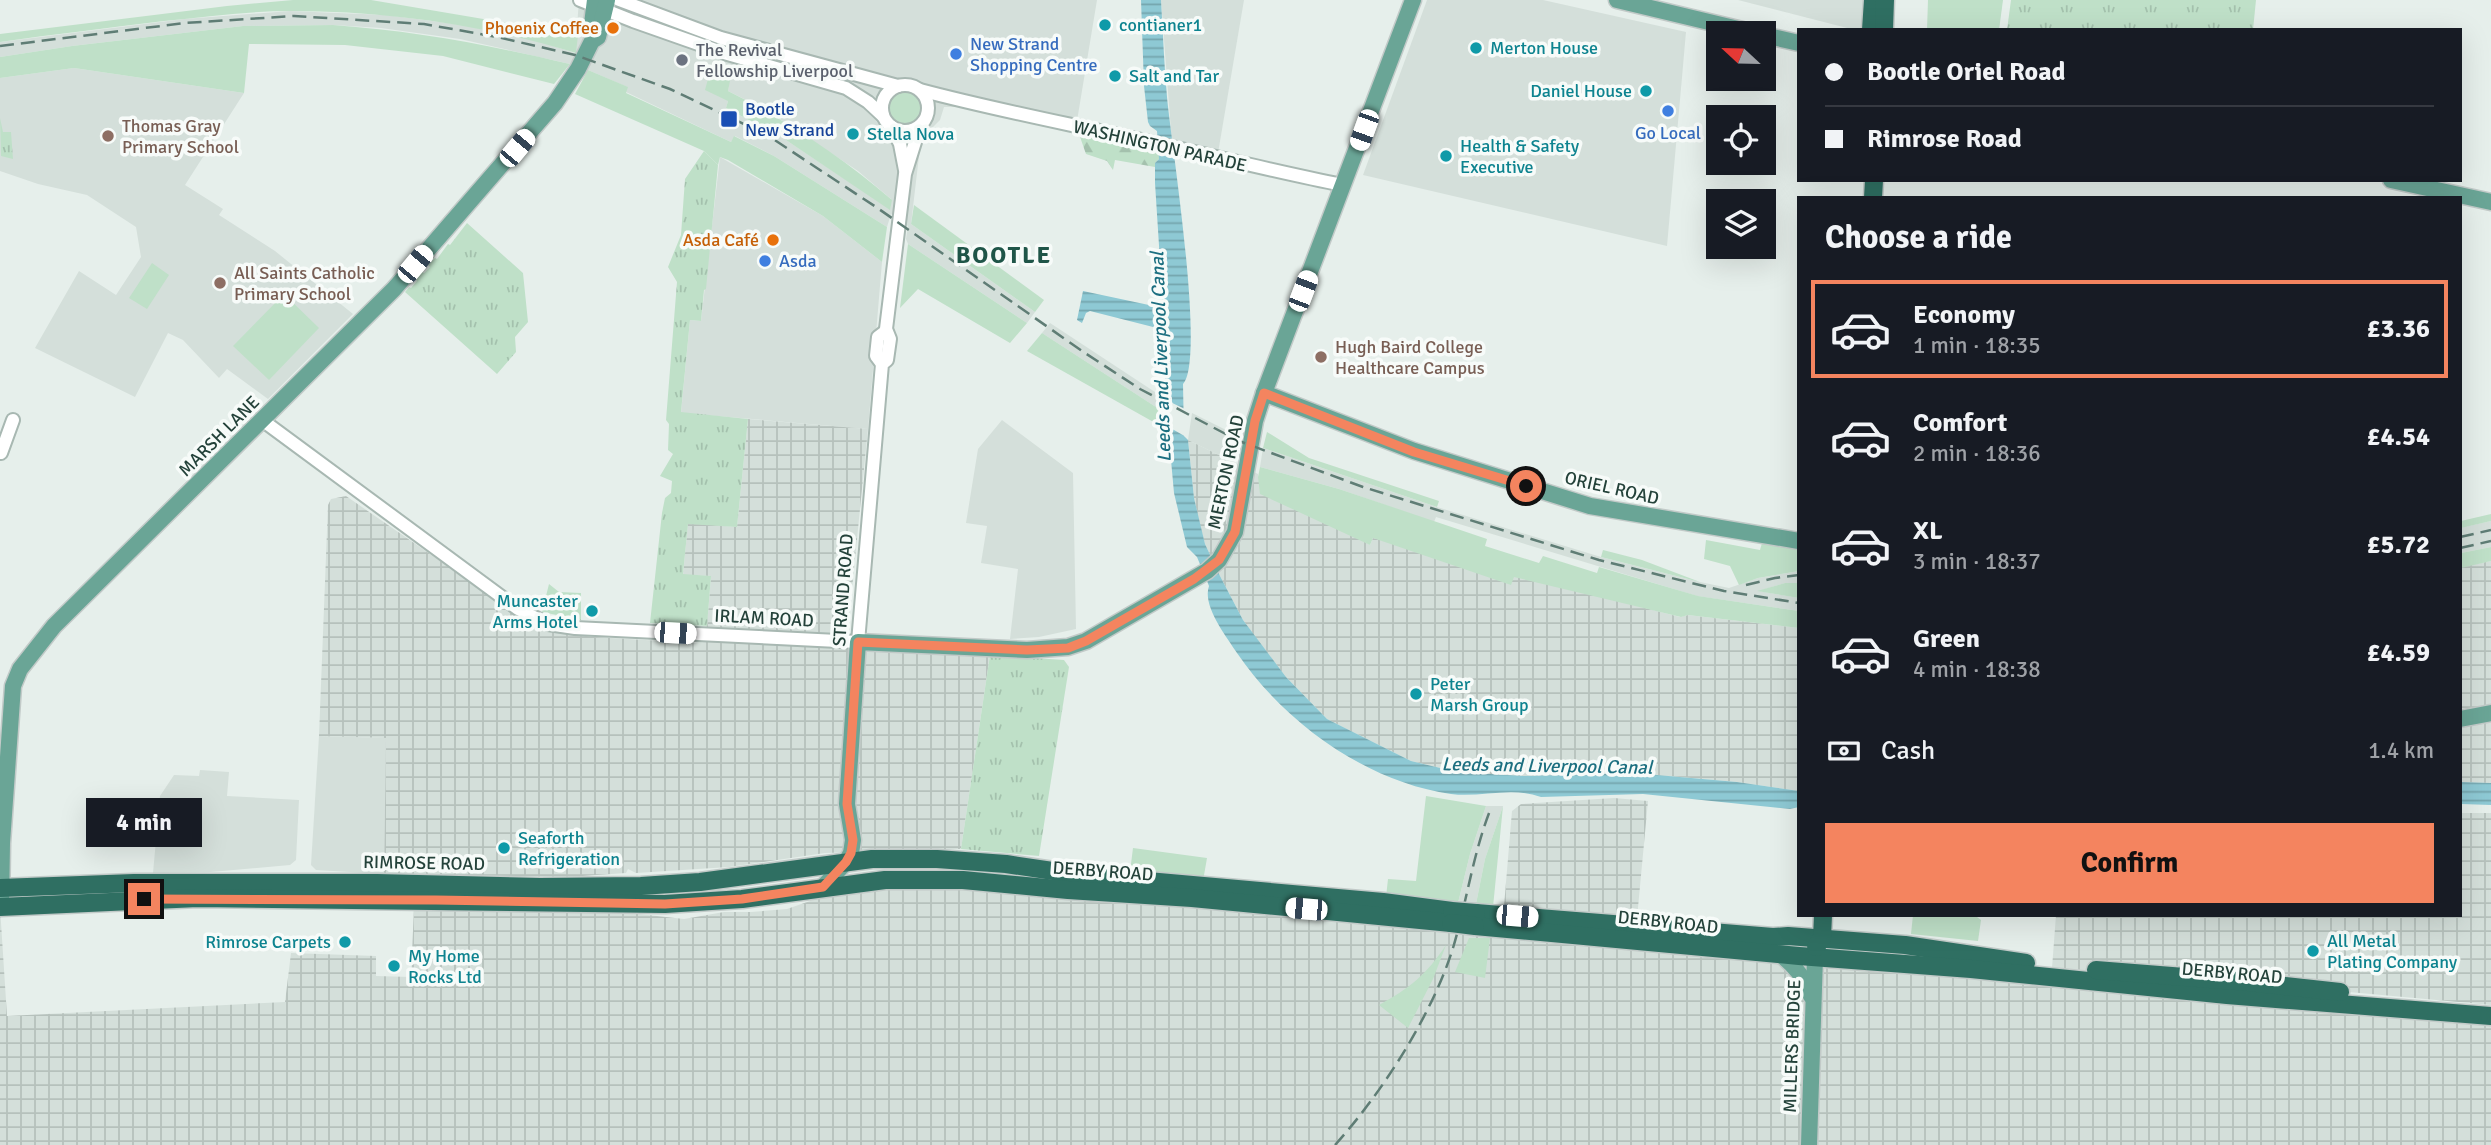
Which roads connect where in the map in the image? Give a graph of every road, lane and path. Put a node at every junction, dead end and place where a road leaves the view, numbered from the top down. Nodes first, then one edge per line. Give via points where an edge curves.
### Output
1 (1413, 0) edge
2 (1617, 0) edge
3 (1873, 0) edge
4 (1885, 0) edge
5 (600, 2) edge
6 (1706, 21) edge
7 (1871, 28) edge
8 (1884, 28) edge
9 (1776, 38) edge
10 (1797, 43) edge
11 (898, 86) junction
12 (920, 90) junction
13 (978, 106) junction
14 (928, 109) junction
15 (883, 116) junction
16 (920, 126) junction
17 (892, 127) junction
18 (905, 174) junction
19 (2400, 182) edge
20 (1343, 185) junction
21 (2491, 202) edge
22 (1264, 393) junction
23 (13, 420) dead end
24 (262, 420) junction
25 (1, 453) edge
26 (1797, 541) edge
27 (858, 642) junction
28 (1079, 644) joint
29 (2491, 713) edge
30 (2462, 719) edge
31 (849, 820) junction
32 (853, 840) junction
33 (872, 859) junction
34 (846, 862) junction
35 (963, 880) junction
36 (700, 883) junction
37 (832, 883) junction
38 (0, 888) edge
39 (1, 907) edge
40 (1451, 917) junction
41 (1812, 917) edge
42 (1823, 917) edge
43 (1816, 945) junction
44 (1777, 946) junction
45 (1814, 1005) junction
46 (2491, 1005) edge
47 (2491, 1016) edge
48 (1809, 1145) edge

1 - 20 main road, MERTON ROAD
2 - 6 main road
3 - 7 highway
4 - 8 highway
5 - 11 street
5 - 15 street via 724,53 846,88
5 - 24 main road, MARSH LANE via 592,41 562,93 394,289
9 - 10 main road
11 - 12 street
11 - 15 street via 885,96
12 - 13 street, WASHINGTON PARADE
12 - 14 street
13 - 14 street, WASHINGTON PARADE
13 - 20 street, WASHINGTON PARADE
14 - 16 street
15 - 17 street
16 - 17 street via 909,131
16 - 18 street, STRAND ROAD
17 - 18 street, STRAND ROAD
18 - 27 street, STRAND ROAD via 886,331 878,337 876,356 881,364
19 - 21 main road
20 - 22 main road, MERTON ROAD
22 - 26 main road, ORIEL ROAD via 1414,452 1590,506
22 - 28 main road, MERTON ROAD via 1235,532 1219,560
23 - 25 street
24 - 27 street, IRLAM ROAD via 518,609 548,624
24 - 38 main road, MARSH LANE via 54,626 20,668 13,686
27 - 28 main road, IRLAM ROAD via 1027,650
27 - 31 main road, STRAND ROAD
29 - 30 main road
31 - 32 main road, STRAND ROAD
31 - 34 main road, STRAND ROAD via 841,848
32 - 33 main road
32 - 34 main road, STRAND ROAD
33 - 34 highway, DERBY ROAD
33 - 40 highway, DERBY ROAD via 1006,864 1383,902
34 - 35 highway via 869,872 940,873
34 - 36 highway, RIMROSE ROAD
34 - 37 main road, STRAND ROAD
35 - 37 highway, DERBY ROAD
35 - 40 highway, DERBY ROAD
36 - 37 highway via 821,878
36 - 38 highway, RIMROSE ROAD via 564,887 134,883
37 - 39 highway, RIMROSE ROAD via 742,899 665,904 198,898
38 - 39 main road, MARSH LANE
40 - 44 highway, DERBY ROAD, bridge
41 - 43 highway, MILLERS BRIDGE
42 - 43 highway, MILLERS BRIDGE
43 - 44 highway, DERBY ROAD
43 - 45 main road, MILLERS BRIDGE
43 - 46 highway, DERBY ROAD via 1905,945 2052,968
43 - 47 highway, DERBY ROAD via 1881,961
44 - 45 main road via 1807,984
45 - 48 main road, MILLERS BRIDGE

